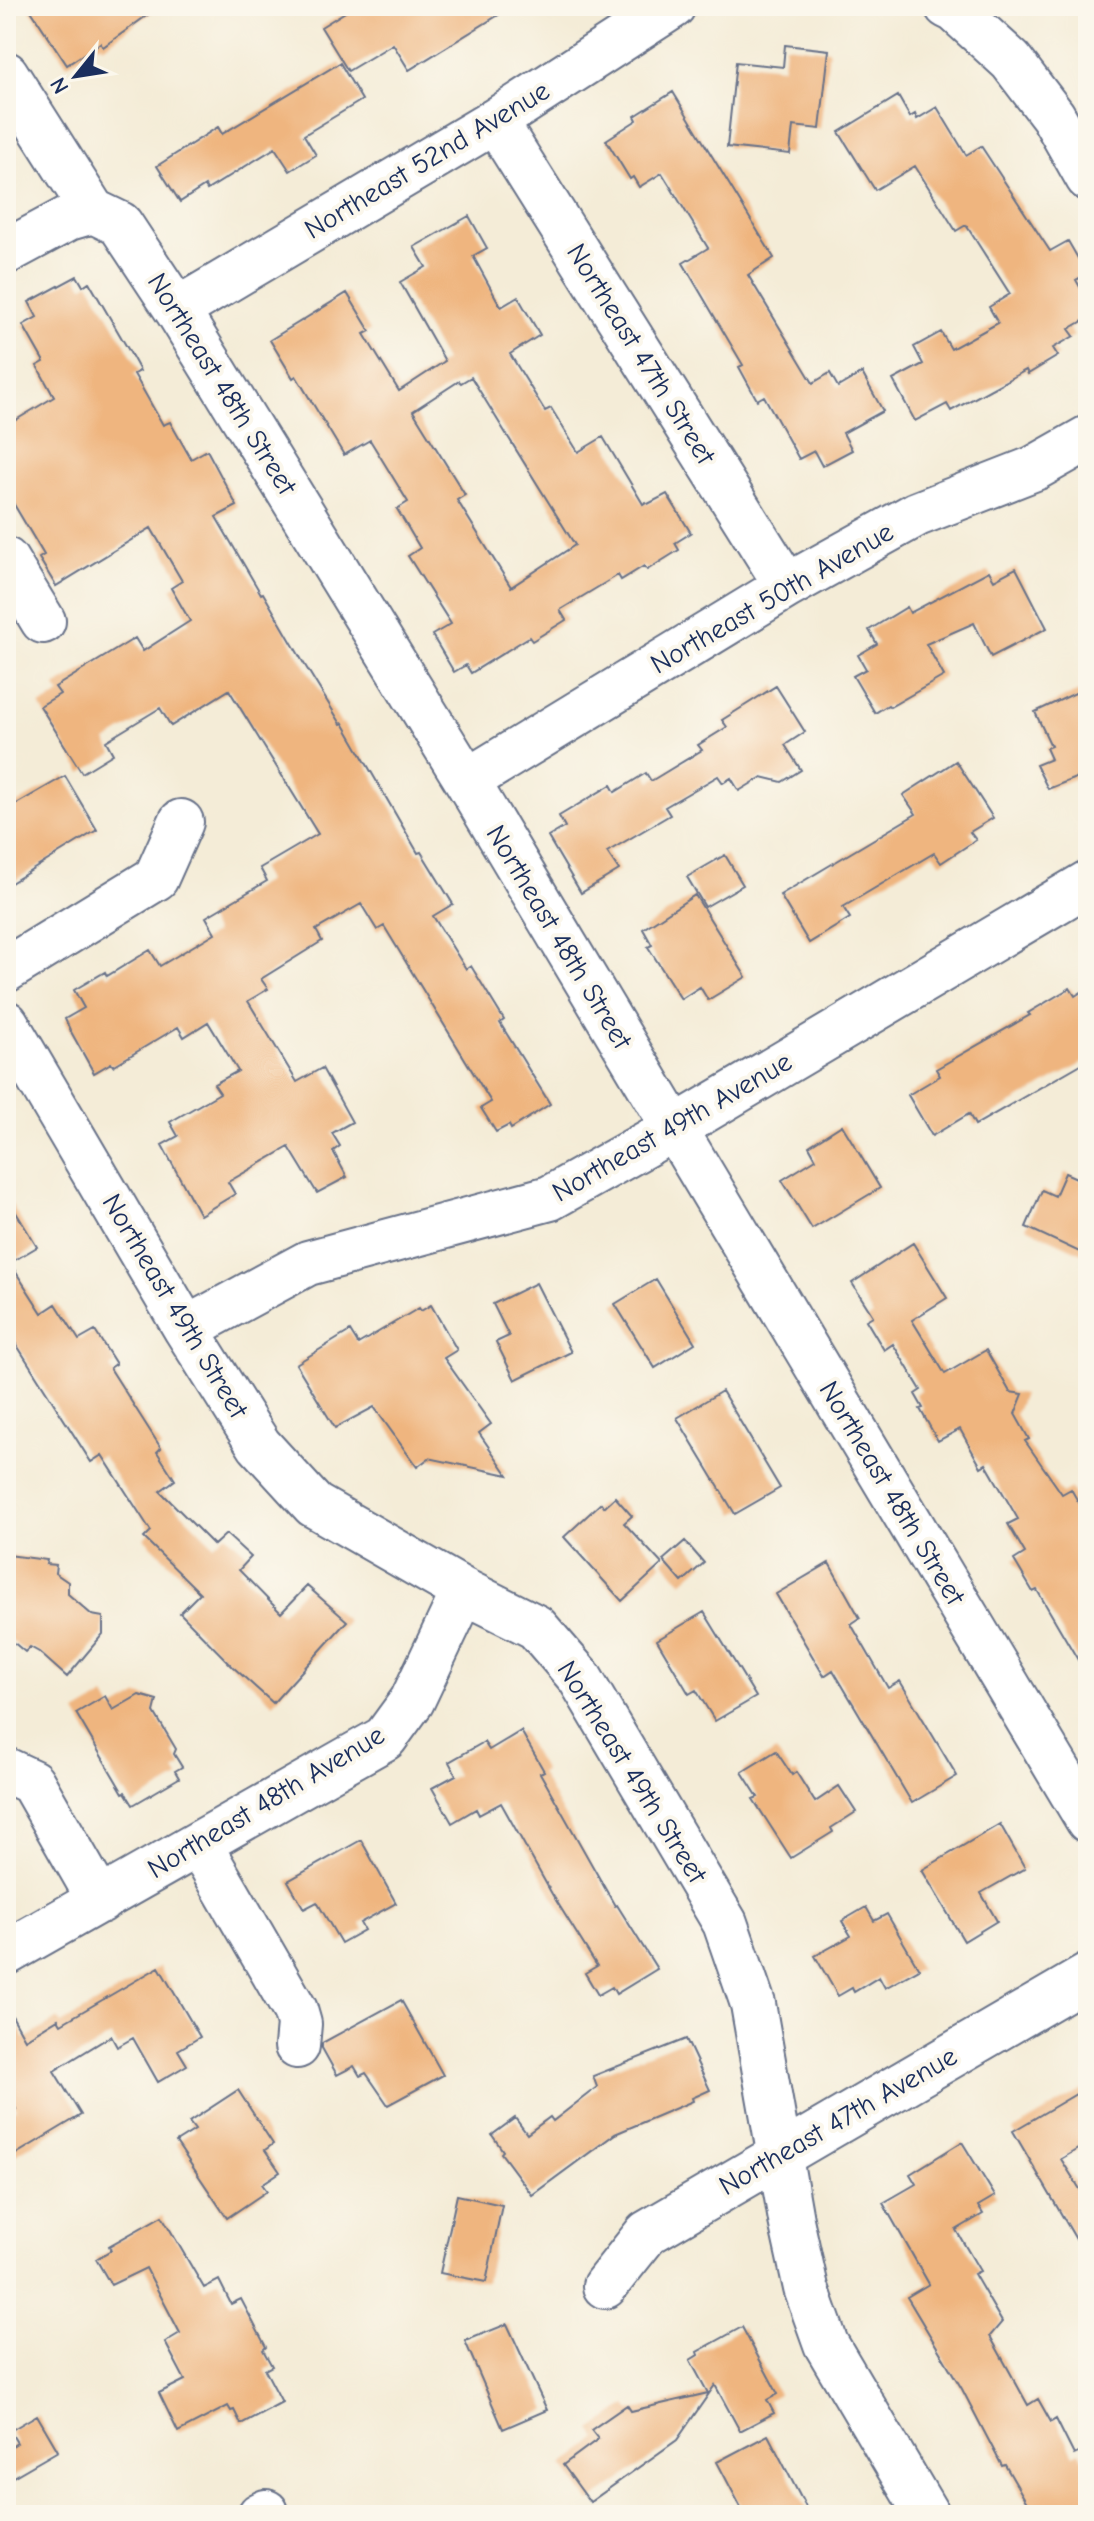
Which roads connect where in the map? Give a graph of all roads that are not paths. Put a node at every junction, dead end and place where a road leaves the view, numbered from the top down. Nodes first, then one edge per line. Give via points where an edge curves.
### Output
1 (673, 6) edge
2 (947, 6) edge
3 (6, 74) edge
4 (495, 121) junction
5 (1088, 178) edge
6 (93, 211) junction
7 (6, 252) edge
8 (177, 310) junction
9 (1088, 438) edge
10 (6, 560) edge
11 (787, 586) junction
12 (43, 621) dead end
13 (467, 781) junction
14 (181, 822) dead end
15 (1088, 883) edge
16 (6, 970) edge
17 (6, 1023) edge
18 (673, 1129) junction
19 (186, 1329) junction
20 (464, 1591) junction
21 (6, 1770) edge
22 (1088, 1820) edge
23 (199, 1844) junction
24 (100, 1901) junction
25 (6, 1953) edge
26 (1088, 1976) edge
27 (297, 2046) dead end
28 (780, 2153) junction
29 (605, 2286) dead end
30 (927, 2515) edge

1 - 4 street, Northeast 52nd Avenue
2 - 5 street via 1011,61 1053,116
3 - 6 street, Northeast 48th Street
4 - 8 street, Northeast 52nd Avenue
4 - 11 street, Northeast 47th Street
6 - 7 street
6 - 8 street, Northeast 48th Street via 120,224
8 - 13 street, Northeast 48th Street
9 - 11 street, Northeast 50th Avenue via 1035,468 917,514
10 - 12 street
11 - 13 street, Northeast 50th Avenue
13 - 18 street, Northeast 48th Street
14 - 16 street via 156,878
15 - 18 street, Northeast 49th Avenue
17 - 19 street, Northeast 49th Street
18 - 19 street, Northeast 49th Avenue via 550,1198 308,1263
18 - 22 street, Northeast 48th Street
19 - 20 street, Northeast 49th Street via 259,1445 314,1505
20 - 23 street, Northeast 48th Avenue via 412,1701 385,1738
20 - 28 street, Northeast 49th Street via 536,1627 580,1678 725,1923 753,2004
21 - 24 street via 32,1782
23 - 24 street, Northeast 48th Avenue
23 - 27 street via 295,2010
24 - 25 street, Northeast 48th Avenue
26 - 28 street, Northeast 47th Avenue
28 - 29 street, Northeast 47th Avenue via 647,2233
28 - 30 street, Northeast 49th Street via 806,2288 826,2344

